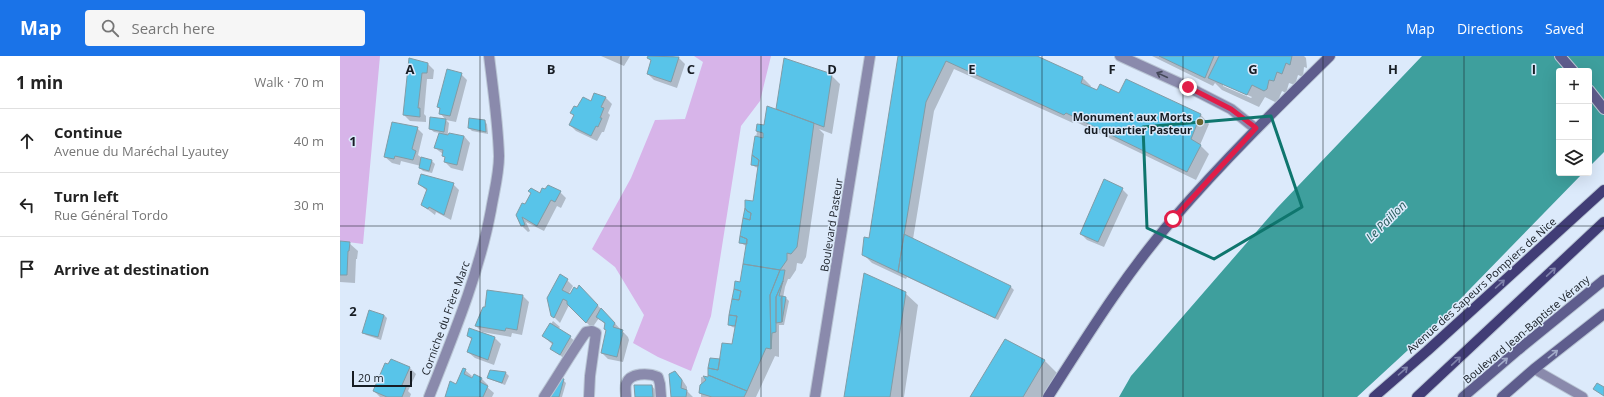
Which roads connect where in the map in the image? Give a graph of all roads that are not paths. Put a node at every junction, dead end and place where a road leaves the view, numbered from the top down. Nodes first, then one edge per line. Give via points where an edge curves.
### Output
1 (489, 56) edge
2 (870, 56) edge
3 (1120, 56) edge
4 (1330, 56) edge
5 (1560, 56) edge
6 (1570, 68) edge
7 (1592, 93) edge
8 (1600, 100) edge
9 (1604, 108) edge
10 (1256, 128) junction
11 (1604, 190) edge
12 (1604, 222) edge
13 (1604, 280) edge
14 (1604, 314) edge
15 (1534, 369) junction
16 (429, 397) edge
17 (544, 397) edge
18 (589, 397) edge
19 (626, 397) edge
20 (661, 397) edge
21 (815, 397) edge
22 (1048, 397) edge
23 (1374, 397) edge
24 (1417, 397) edge
25 (1463, 397) edge
26 (1502, 397) edge
27 (1582, 397) edge

1 - 16 street, Corniche du Frère Marc via 498,145 498,176 488,230 468,296
2 - 21 street, Boulevard Pasteur
10 -> 3 street via 1231,109
4 - 10 main road
5 - 6 main road
7 - 8 main road
8 - 9 main road
10 - 22 main road via 1173,219 1103,311
23 -> 11 main road, Avenue des Sapeurs Pompiers de Nice
24 -> 12 main road
25 -> 13 main road, Boulevard Jean-Baptiste Vérany
15 -> 14 main road
15 - 26 main road
15 - 27 lane
17 - 18 street via 586,332 592,331 596,333 596,340
19 - 20 street via 626,385 630,378 637,375 658,377

